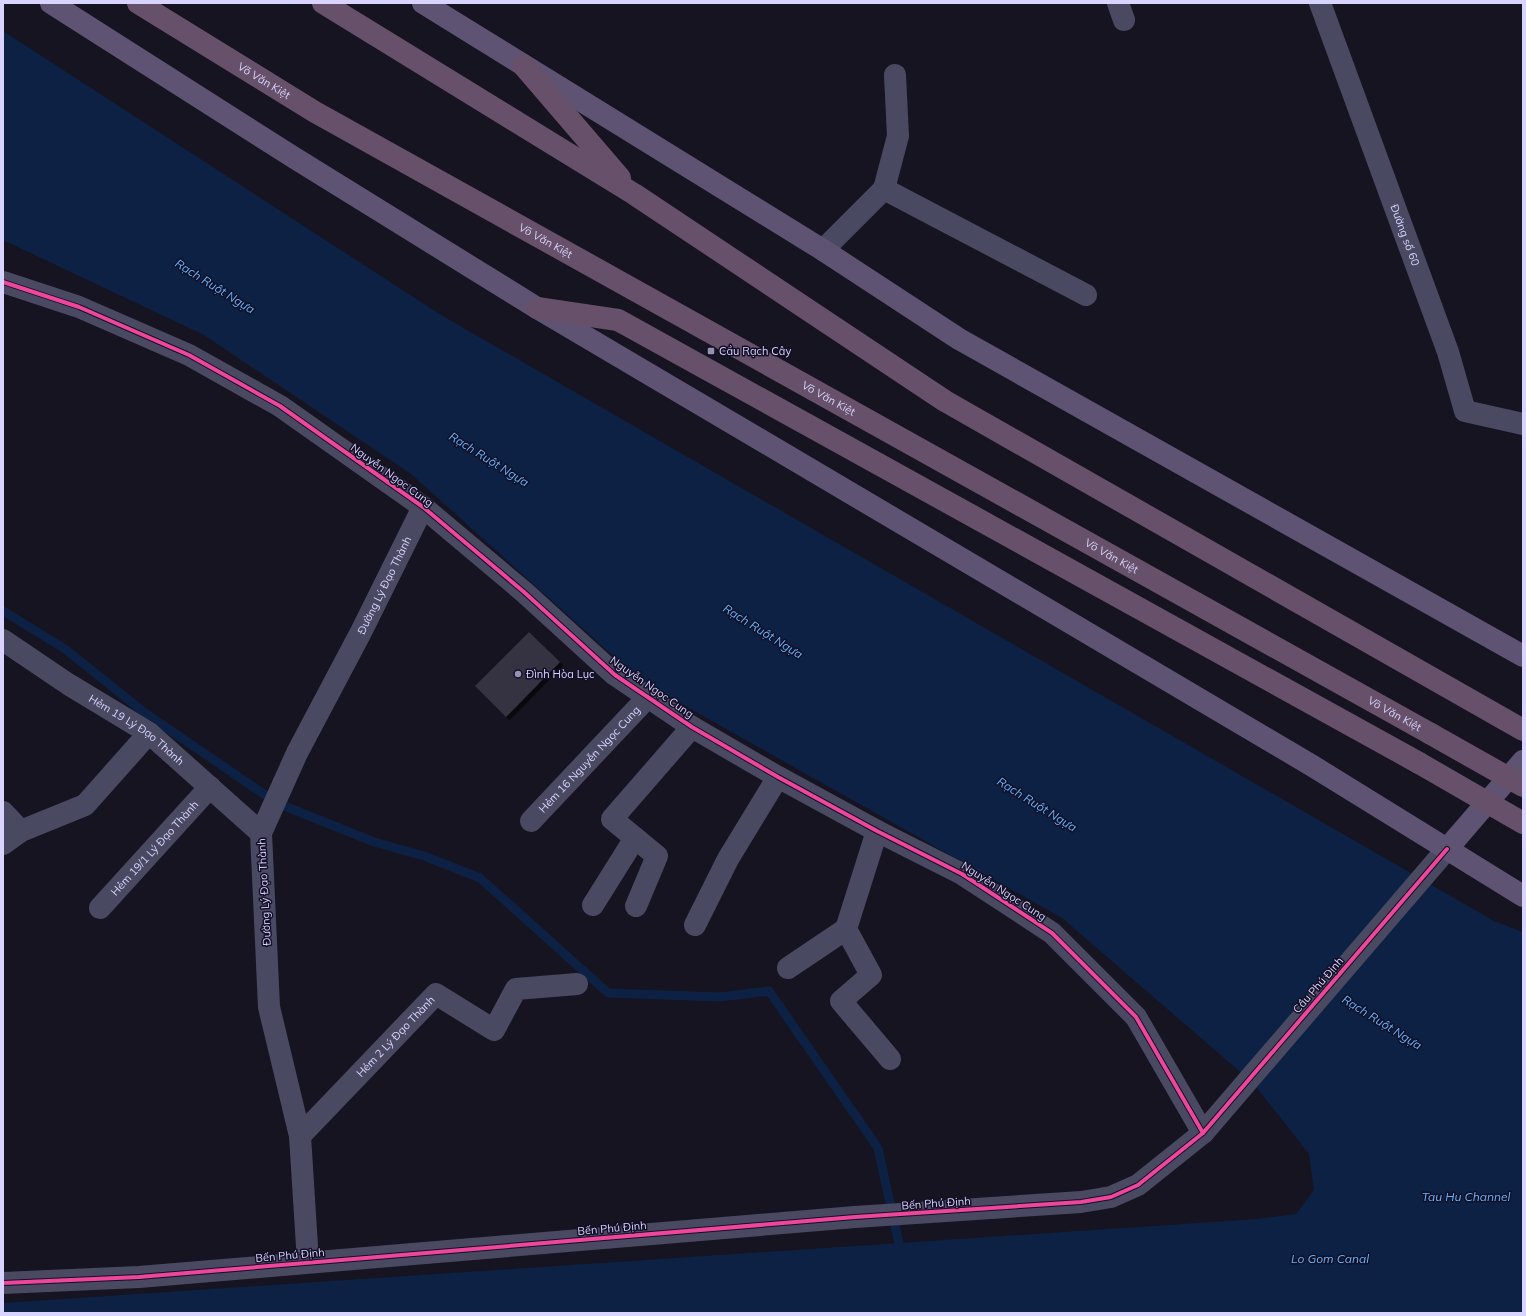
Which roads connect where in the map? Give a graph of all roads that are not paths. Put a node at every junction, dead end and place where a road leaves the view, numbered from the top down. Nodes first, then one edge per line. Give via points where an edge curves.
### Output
1 (51, 3) edge
2 (138, 3) edge
3 (323, 3) edge
4 (423, 3) edge
5 (1320, 3) edge
6 (523, 65) junction
7 (895, 75) dead end
8 (884, 189) junction
9 (634, 194) junction
10 (823, 250) junction
11 (3, 282) edge
12 (1086, 295) dead end
13 (537, 308) junction
14 (1523, 424) edge
15 (423, 508) junction
16 (3, 640) edge
17 (1523, 656) edge
18 (648, 697) junction
19 (692, 727) junction
20 (1523, 730) edge
21 (150, 733) junction
22 (1523, 762) edge
23 (778, 777) junction
24 (1523, 786) edge
25 (210, 787) junction
26 (3, 812) edge
27 (531, 821) dead end
28 (1523, 823) edge
29 (21, 831) junction
30 (877, 831) junction
31 (260, 832) junction
32 (635, 838) junction
33 (3, 844) edge
34 (1447, 849) junction
35 (1523, 896) edge
36 (593, 905) dead end
37 (636, 906) dead end
38 (100, 908) dead end
39 (695, 925) dead end
40 (846, 929) junction
41 (788, 968) dead end
42 (577, 984) dead end
43 (890, 1059) dead end
44 (1203, 1133) junction
45 (300, 1136) junction
46 (308, 1262) junction
47 (3, 1283) edge

1 - 13 main road
2 - 24 highway, Võ Văn Kiệt, bridge via 315,112
3 - 9 highway
4 - 6 main road
5 - 14 street, Đường số 60 via 1448,352 1464,411
6 - 9 highway
6 - 10 main road
7 - 8 street via 898,136
8 - 10 street
8 - 12 street
9 - 20 highway via 945,401
10 - 17 main road via 960,340
11 - 15 street, Nguyễn Ngọc Cung via 79,307 189,355 280,406
13 - 28 highway, bridge via 618,320
13 - 34 main road via 1311,765
15 - 18 street, Nguyễn Ngọc Cung via 524,592 615,675
15 - 31 street, Đường Lý Đạo Thành via 297,753
16 - 21 street, Hẻm 19 Lý Đạo Thành via 68,684
18 - 19 street, Nguyễn Ngọc Cung
18 - 27 street, Hẻm 16 Nguyễn Ngọc Cung
19 - 23 street, Nguyễn Ngọc Cung
19 - 32 street via 612,818
21 - 25 street, Hẻm 19 Lý Đạo Thành
21 - 29 street via 85,805
22 - 34 main road
23 - 30 street, Nguyễn Ngọc Cung
23 - 39 street via 728,859
25 - 31 street, Hẻm 19 Lý Đạo Thành
25 - 38 street, Hẻm 19/1 Lý Đạo Thành
26 - 29 street
29 - 33 street
30 - 40 street
30 - 44 street, Nguyễn Ngọc Cung via 962,874 1052,933 1136,1017
31 - 45 street, Đường Lý Đạo Thành via 269,1007
32 - 36 street
32 - 37 street via 657,856
34 - 35 main road
34 - 44 street, Cầu Phú Định
40 - 41 street
40 - 43 street via 871,975 841,1001
42 - 45 street, Hẻm 2 Lý Đạo Thành via 516,990 494,1030 436,994
44 - 46 street, Bến Phú Định via 1138,1185 1111,1196 1081,1202
45 - 46 street, Đường Lý Đạo Thành
46 - 47 street, Bến Phú Định via 139,1277

